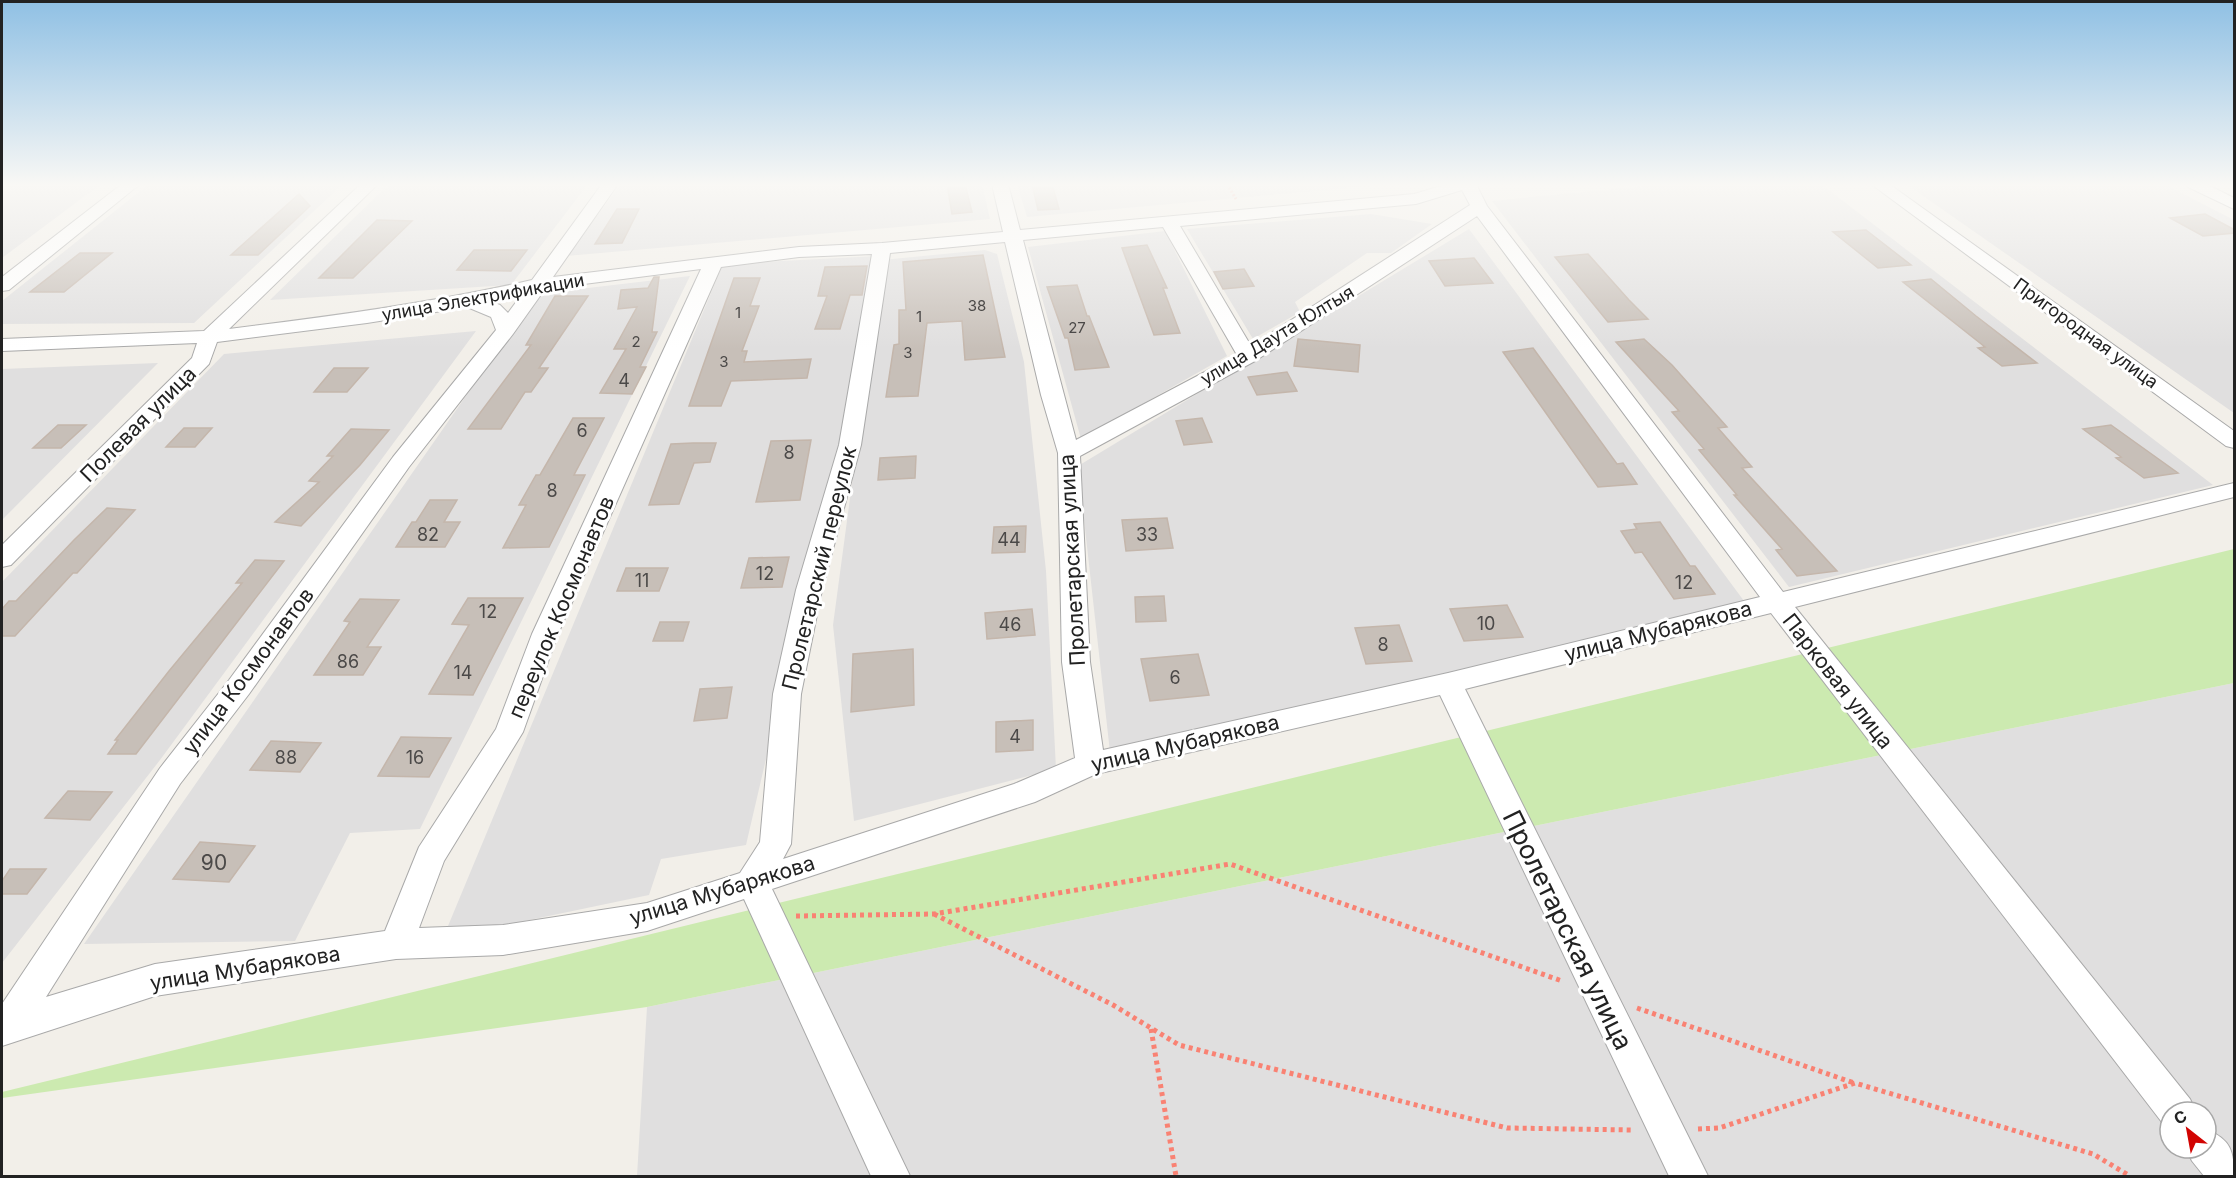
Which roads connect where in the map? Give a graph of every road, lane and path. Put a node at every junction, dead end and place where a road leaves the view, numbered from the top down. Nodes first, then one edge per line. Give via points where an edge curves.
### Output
1 (62, 239) edge
2 (312, 239) edge
3 (571, 239) edge
4 (989, 239) edge
5 (1013, 239) edge
6 (1179, 239) edge
7 (1430, 239) edge
8 (1503, 239) edge
9 (1955, 239) edge
10 (882, 248) junction
11 (714, 262) junction
12 (539, 284) junction
13 (2, 286) edge
14 (468, 301) junction
15 (506, 330) junction
16 (209, 337) junction
17 (2, 345) edge
18 (1248, 357) junction
19 (2235, 441) edge
20 (1069, 453) junction
21 (2235, 490) edge
22 (2, 559) edge
23 (1776, 602) junction
24 (1448, 683) junction
25 (1090, 764) junction
26 (752, 881) junction
27 (934, 914) junction
28 (769, 917) junction
29 (396, 944) junction
30 (1600, 995) junction
31 (5, 1027) edge
32 (1151, 1028) junction
33 (1855, 1083) junction
34 (2168, 1100) edge
35 (1666, 1130) junction
36 (2215, 1160) edge
37 (891, 1176) edge
38 (1176, 1176) edge
39 (1689, 1176) edge
40 (2130, 1176) edge
41 (2228, 1176) edge

1 - 13 street
2 - 16 street, Полевая улица
3 - 12 street, улица Космонавтов
4 - 10 street, улица Электрификации
5 - 20 street, Пролетарская улица
6 - 18 street
7 - 18 street, улица Даута Юлтыя
8 - 23 street, Парковая улица
9 - 19 street, Пригородная улица
10 - 11 street, улица Электрификации
10 - 26 street, Пролетарский переулок via 850,445 809,590 787,694 775,844
11 - 12 street, улица Электрификации
11 - 29 street, переулок Космонавтов via 545,634 509,732 430,856
12 - 14 street, улица Электрификации
12 - 15 street, улица Космонавтов
14 - 15 street via 496,311 503,317
14 - 16 street, улица Электрификации
15 - 31 street, улица Космонавтов via 401,462 170,776
16 - 17 street, улица Электрификации
16 - 22 street, Полевая улица via 202,360
18 - 20 street, улица Даута Юлтыя
20 - 25 street, Пролетарская улица via 1076,662
21 - 23 street, улица Мубарякова
23 - 24 street, улица Мубарякова
23 - 34 street, Парковая улица
24 - 25 street, улица Мубарякова
24 - 30 street, Пролетарская улица
25 - 26 street, улица Мубарякова via 1024,794
26 - 28 street
26 - 29 street, улица Мубарякова via 647,917 504,940
27 - 28 path
27 - 30 path via 1230,864
27 - 32 path
28 - 37 street
29 - 31 street, улица Мубарякова via 155,980
30 - 33 path
30 - 35 street, Пролетарская улица
32 - 35 path via 1179,1045 1507,1128
32 - 38 path
33 - 35 path via 1719,1128
33 - 40 path via 2093,1154
35 - 39 street, Пролетарская улица
36 - 41 street

